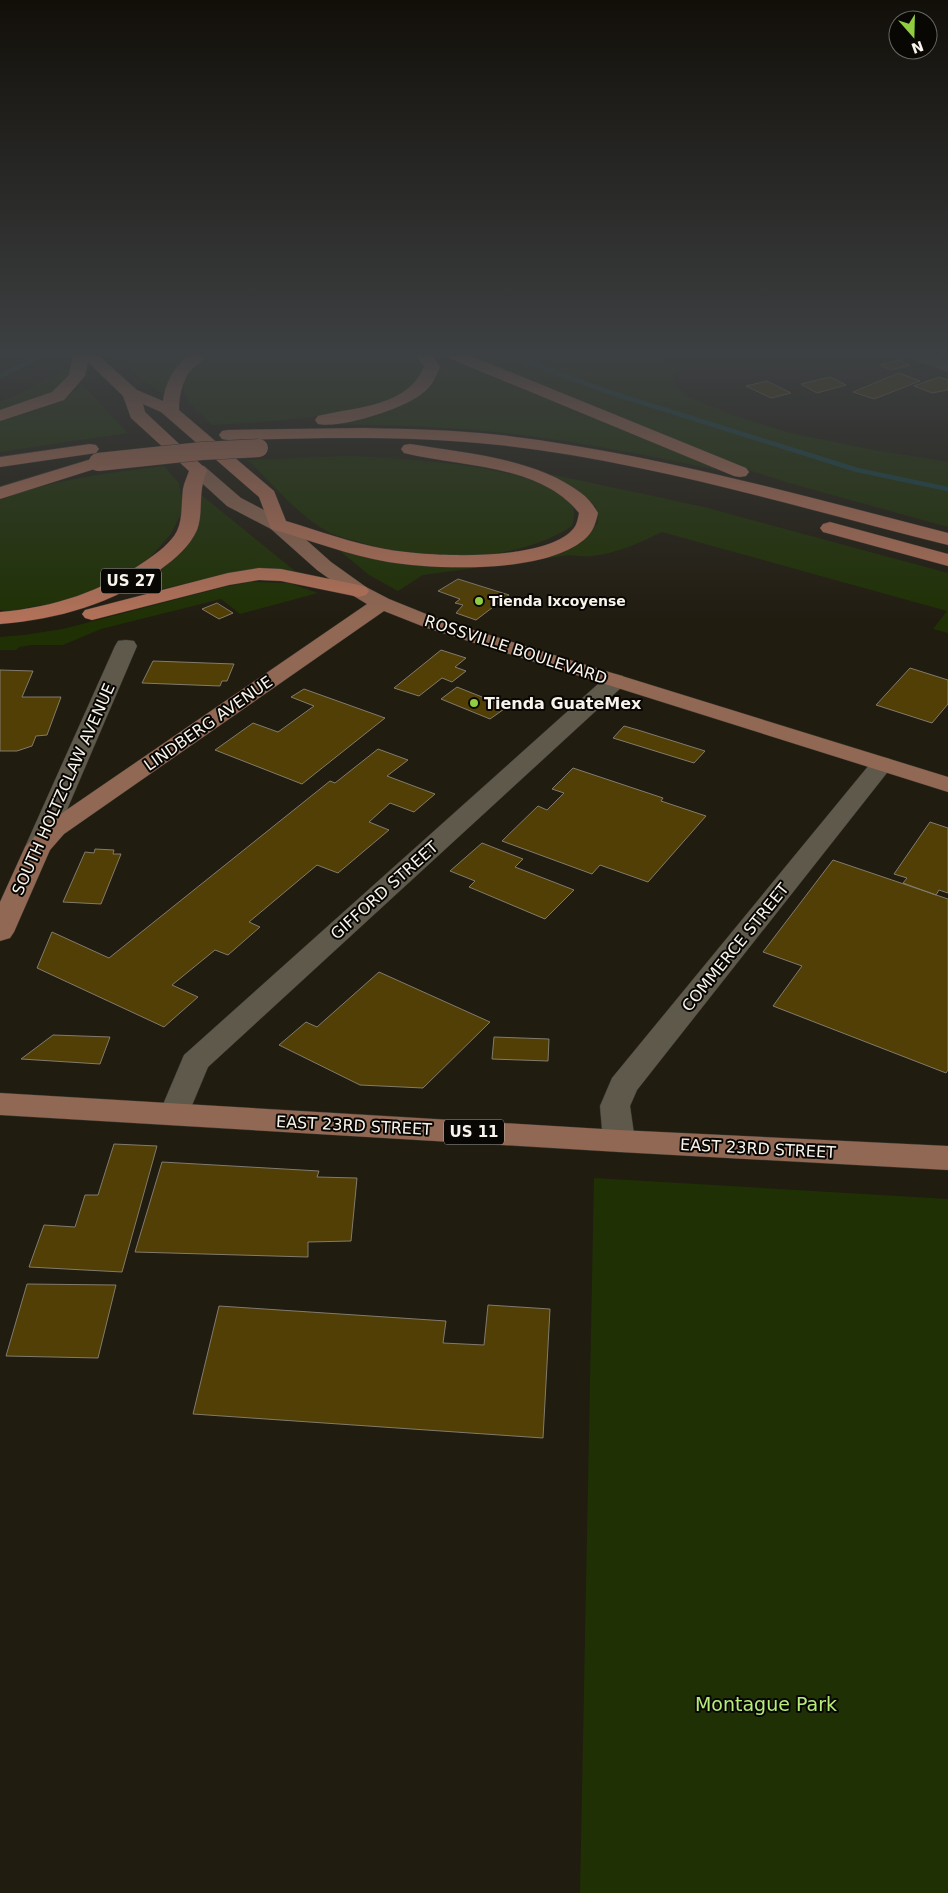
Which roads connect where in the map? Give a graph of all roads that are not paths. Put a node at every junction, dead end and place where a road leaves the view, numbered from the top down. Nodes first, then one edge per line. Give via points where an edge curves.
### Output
1 (165, 444) edge
2 (170, 444) edge
3 (210, 444) edge
4 (526, 444) edge
5 (672, 444) edge
6 (410, 449) junction
7 (94, 455) junction
8 (0, 462) edge
9 (198, 470) junction
10 (594, 472) dead end
11 (0, 477) edge
12 (0, 493) edge
13 (809, 523) dead end
14 (278, 525) junction
15 (905, 528) junction
16 (948, 540) edge
17 (948, 560) edge
18 (359, 591) junction
19 (382, 603) junction
20 (0, 618) edge
21 (0, 630) edge
22 (126, 646) dead end
23 (615, 681) junction
24 (882, 764) junction
25 (948, 786) edge
26 (38, 846) junction
27 (0, 932) edge
28 (0, 1104) edge
29 (174, 1114) junction
30 (619, 1141) junction
31 (948, 1158) edge

1 - 7 highway
2 - 9 highway, ROSSVILLE BOULEVARD
3 - 14 highway, ROSSVILLE BOULEVARD via 267,495
4 - 15 highway via 619,458
5 - 15 highway via 769,484
6 - 7 highway, bridge via 259,448
6 - 10 highway via 462,452
6 - 14 highway via 506,466 538,476 580,500 589,513 587,523 570,541 554,549 501,559 468,561 402,558
7 - 8 highway
7 - 11 highway
7 - 12 highway
9 - 14 main road, ROSSVILLE BOULEVARD via 234,502
9 - 20 highway, US 27 via 186,530 169,553 146,571 121,587 65,610
13 - 17 highway
14 - 18 main road, ROSSVILLE BOULEVARD via 324,566
15 - 16 highway
18 - 19 main road, ROSSVILLE BOULEVARD
18 - 21 highway via 281,575 259,574 54,624
19 - 23 main road, ROSSVILLE BOULEVARD via 434,624
19 - 26 main road, LINDBERG AVENUE via 55,829
22 - 26 street, SOUTH HOLTZCLAW AVENUE
23 - 24 main road, ROSSVILLE BOULEVARD
23 - 29 street, GIFFORD STREET via 195,1062
24 - 25 main road, ROSSVILLE BOULEVARD
24 - 30 street, COMMERCE STREET via 623,1086 615,1106
26 - 27 main road, SOUTH HOLTZCLAW AVENUE
28 - 29 main road, EAST 23RD STREET / US 11
29 - 30 main road, EAST 23RD STREET / US 11
30 - 31 main road, EAST 23RD STREET / US 11

